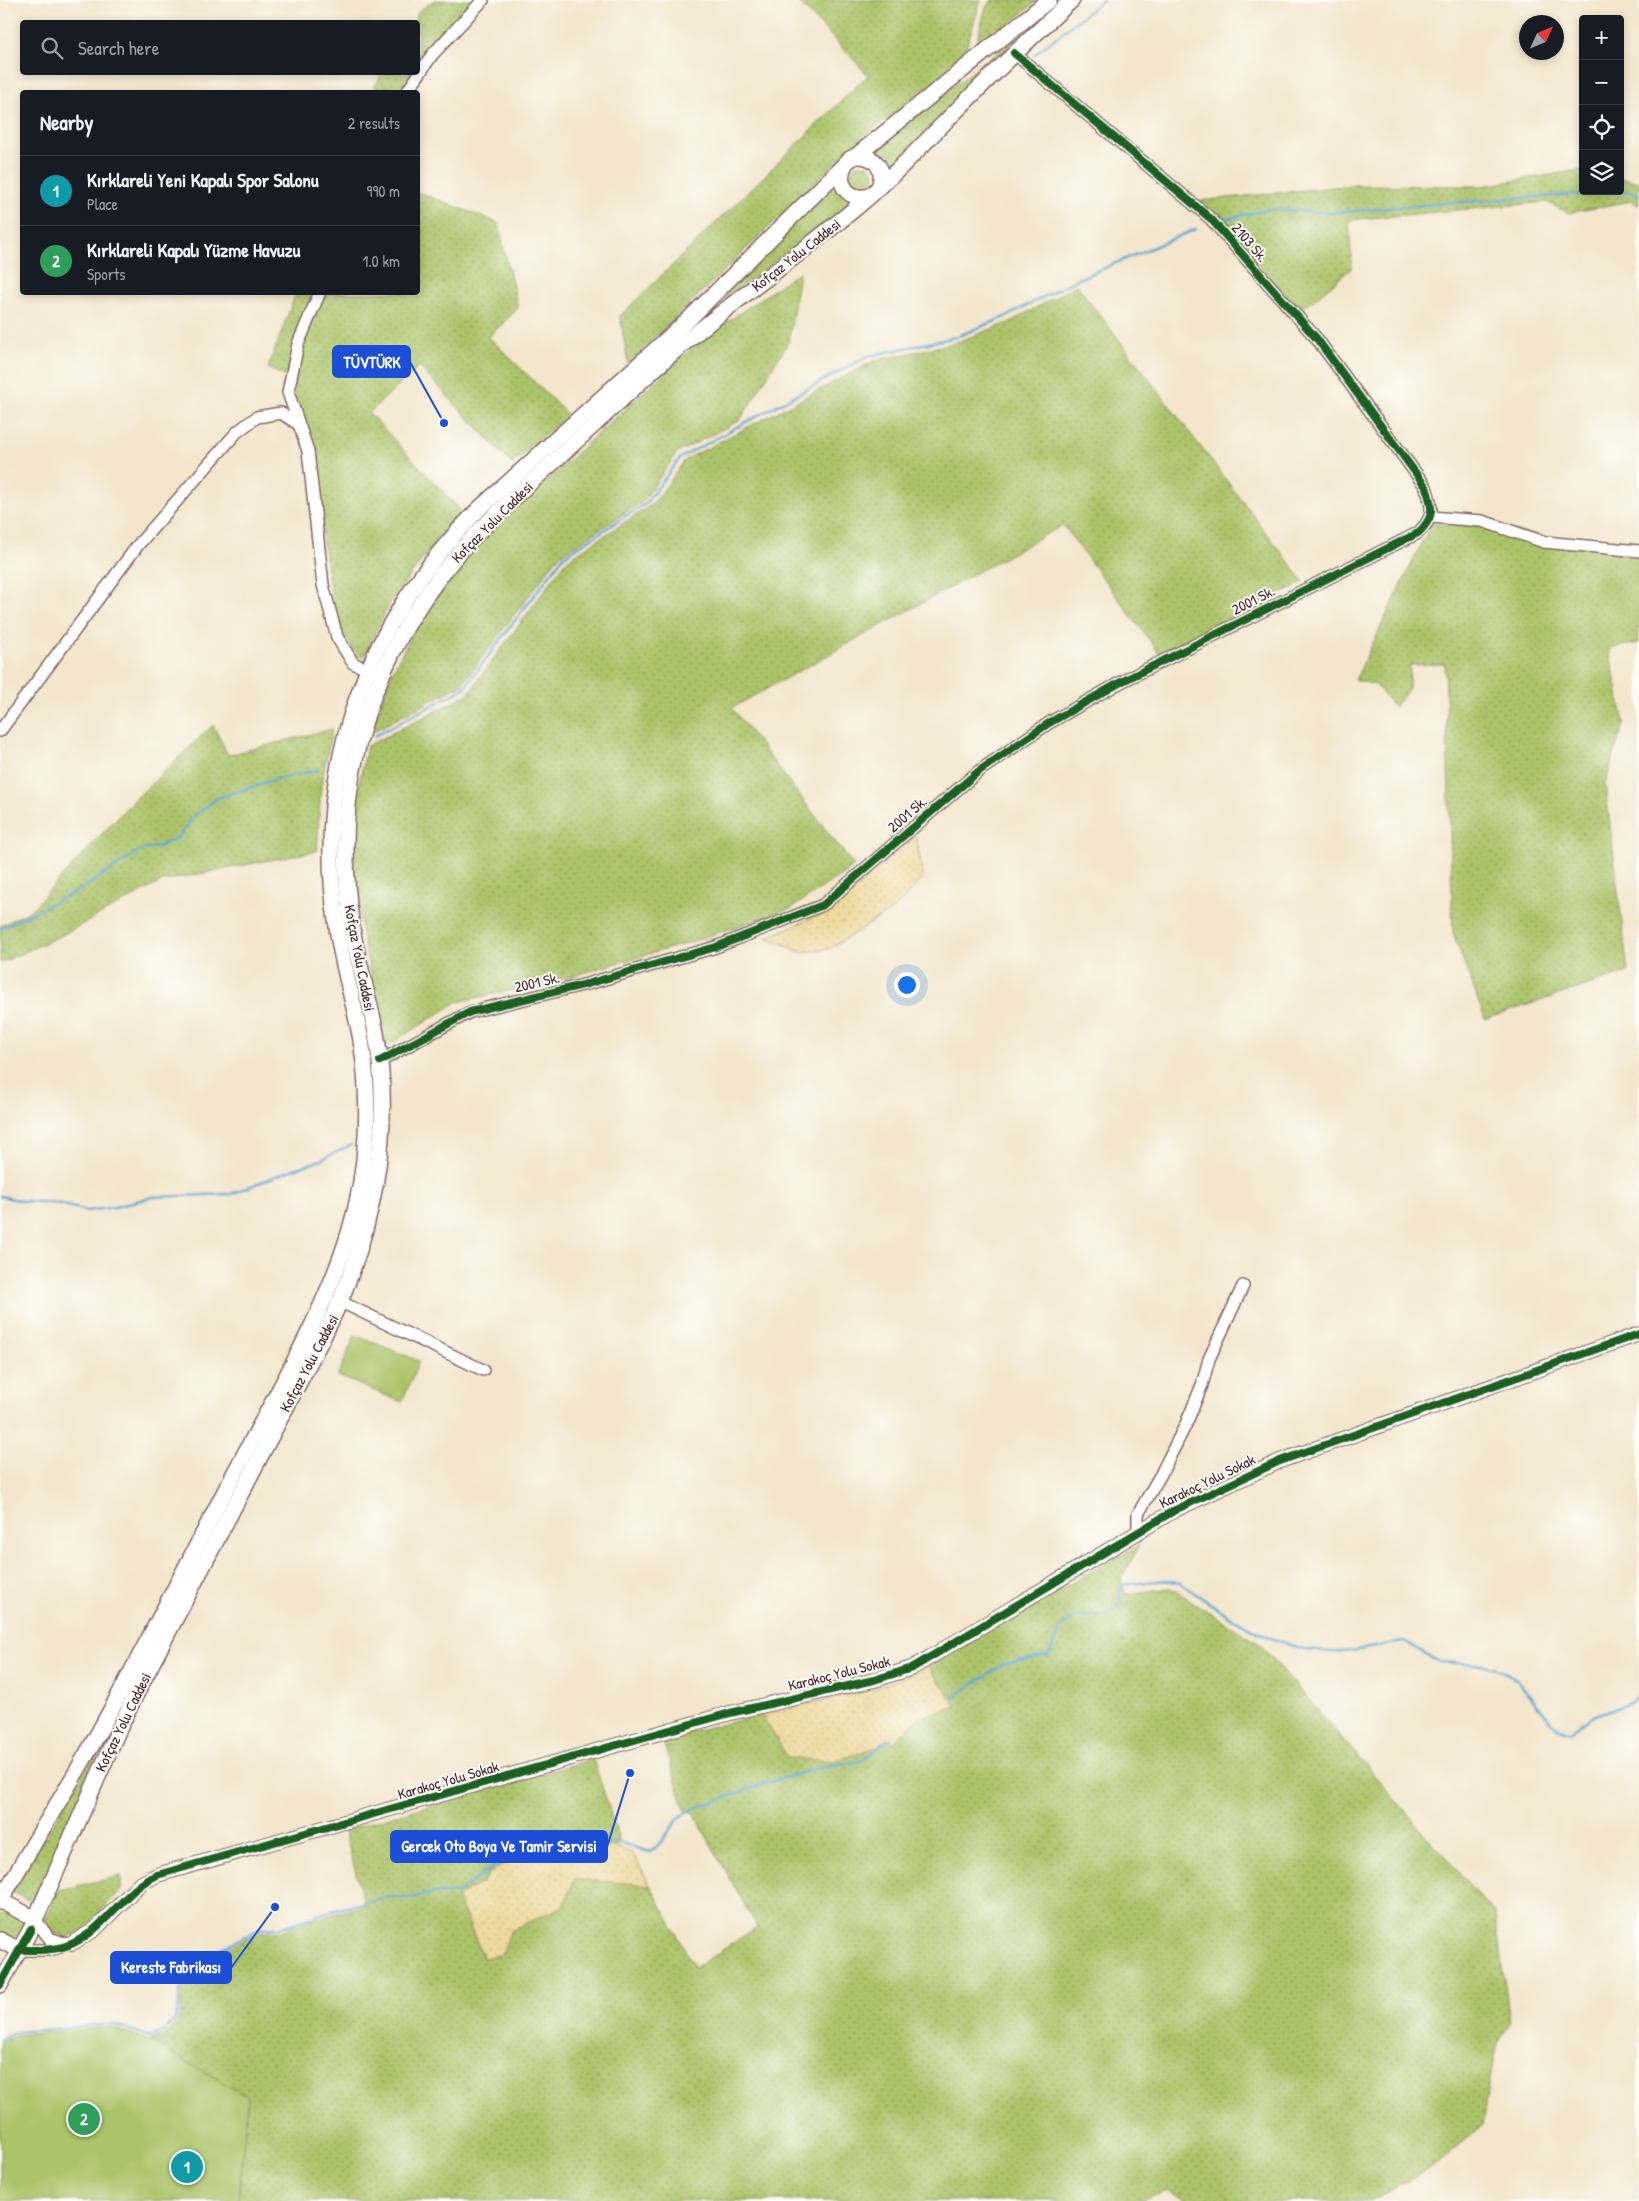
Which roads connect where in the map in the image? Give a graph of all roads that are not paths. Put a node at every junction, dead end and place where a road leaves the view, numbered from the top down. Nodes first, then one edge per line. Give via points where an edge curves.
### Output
1 (483, 0) edge
2 (1049, 0) edge
3 (1072, 0) edge
4 (1014, 53) junction
5 (420, 73) edge
6 (418, 75) edge
7 (408, 90) edge
8 (850, 160) junction
9 (874, 191) junction
10 (319, 295) edge
11 (298, 424) junction
12 (1429, 521) junction
13 (1639, 551) edge
14 (374, 673) junction
15 (0, 731) edge
16 (380, 1061) junction
17 (1243, 1286) dead end
18 (340, 1302) junction
19 (1639, 1334) edge
20 (483, 1370) dead end
21 (1138, 1534) junction
22 (0, 1901) edge
23 (33, 1924) junction
24 (0, 1940) edge
25 (71, 1944) junction
26 (19, 1950) junction
27 (0, 1985) edge

1 - 5 street via 432,55
2 - 8 main road, Kofçaz Yolu Caddesi
3 - 4 main road, Kofçaz Yolu Caddesi
4 - 9 main road, Kofçaz Yolu Caddesi
4 - 12 street, 2103 Sk. via 1211,219 1317,339 1426,487 1432,502
6 - 7 street
8 - 9 main road via 870,158 876,162 882,174
8 - 9 main road via 840,177 846,190 857,197
8 - 14 main road, Kofçaz Yolu Caddesi via 689,319 460,528 422,573 403,602
9 - 14 main road, Kofçaz Yolu Caddesi via 682,345 491,519 449,565
10 - 11 street via 298,344 288,392
11 - 14 street via 308,451 323,585 337,637 352,663
11 - 15 street via 281,413 257,417 237,432 138,545
12 - 13 street via 1482,521 1544,542
12 - 16 street, 2001 Sk. via 1418,533 1121,682 1049,723 979,771 823,905 716,947 587,984 470,1012
14 - 16 main road, Kofçaz Yolu Caddesi via 350,782 346,872 352,930
14 - 22 main road, Kofçaz Yolu Caddesi via 342,745 331,825 336,926 366,1077 365,1143 352,1224 336,1273 302,1345 101,1728
16 - 18 main road, Kofçaz Yolu Caddesi via 381,1135 377,1180 359,1251
17 - 21 street via 1209,1359 1186,1424 1138,1514
18 - 20 street
18 - 23 main road, Kofçaz Yolu Caddesi via 118,1730
19 - 21 street, Karakoç Yolu Sokak via 1280,1462 1175,1510
21 - 25 street, Karakoç Yolu Sokak via 912,1668 874,1680 730,1713 157,1875 140,1884 94,1930
22 - 23 main road
23 - 25 street via 55,1942
23 - 26 main road, Kofçaz Yolu Caddesi
24 - 26 main road
25 - 26 street, Karakoç Yolu Sokak via 49,1950
26 - 27 main road, Kofçaz Yolu Caddesi

